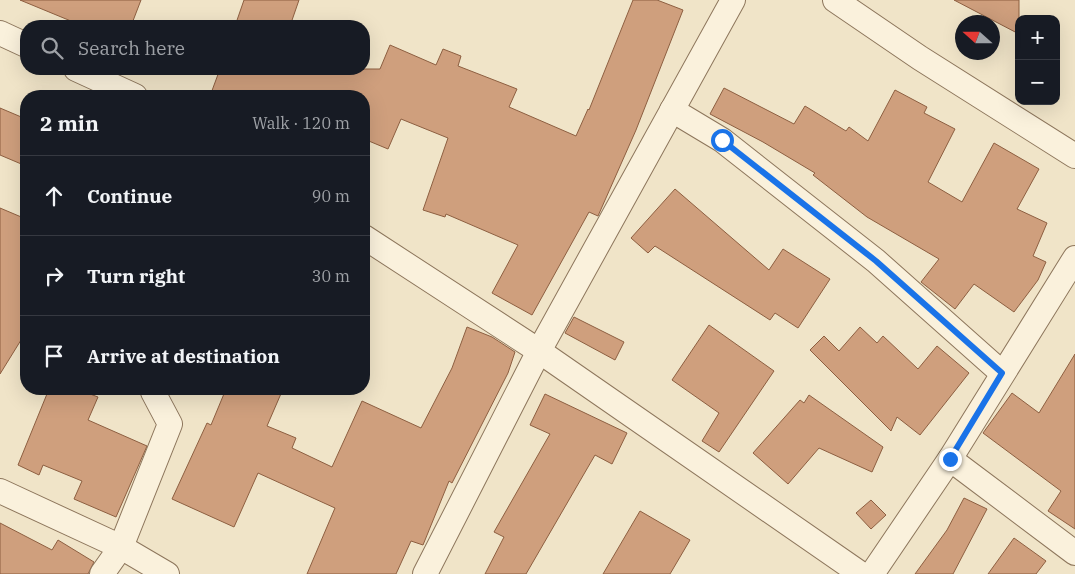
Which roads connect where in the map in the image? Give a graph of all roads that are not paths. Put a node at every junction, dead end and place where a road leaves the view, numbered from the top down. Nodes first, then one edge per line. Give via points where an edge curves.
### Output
1 (733, 0) edge
2 (835, 0) edge
3 (0, 33) edge
4 (20, 42) edge
5 (89, 75) edge
6 (122, 90) edge
7 (672, 110) junction
8 (1075, 156) edge
9 (370, 241) edge
10 (1075, 258) edge
11 (539, 351) junction
12 (1002, 373) junction
13 (155, 395) edge
14 (950, 459) junction
15 (0, 491) edge
16 (121, 547) junction
17 (1075, 554) edge
18 (102, 574) edge
19 (168, 574) edge
20 (425, 574) edge
21 (861, 574) edge
22 (872, 574) edge

1 - 7 street
2 - 8 street
3 - 4 street
5 - 6 street
7 - 11 street
7 - 12 street via 722,140 876,261
9 - 11 street
10 - 12 street
11 - 20 street
11 - 21 street
12 - 14 street
13 - 16 street via 170,424
14 - 17 street
14 - 22 street
15 - 16 street
16 - 18 street
16 - 19 street

